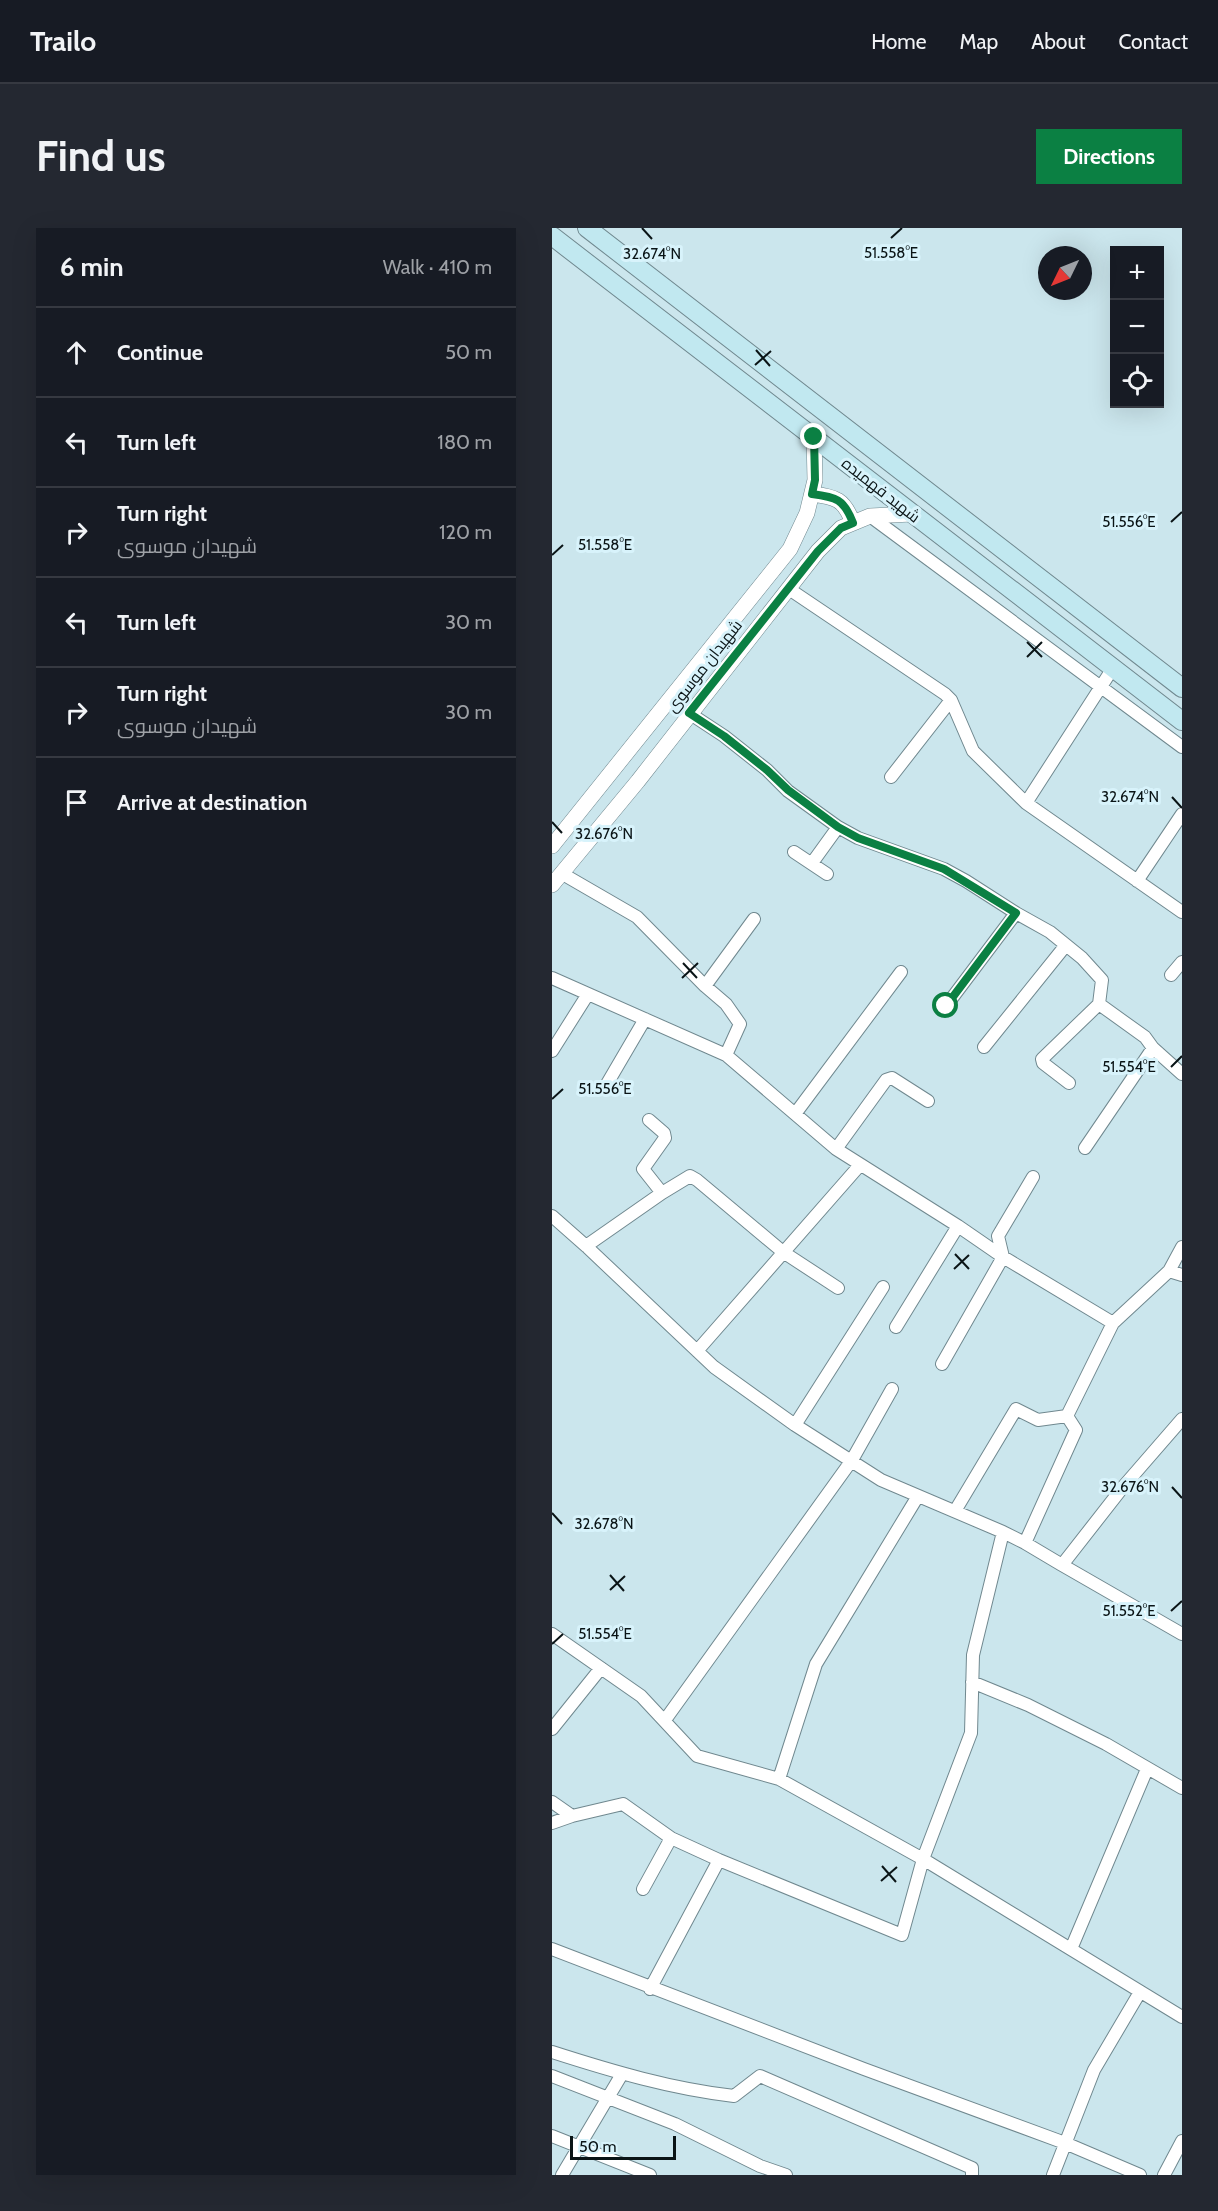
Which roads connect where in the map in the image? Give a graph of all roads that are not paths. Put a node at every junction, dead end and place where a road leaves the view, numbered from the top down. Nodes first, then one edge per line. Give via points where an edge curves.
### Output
1 (587, 228) edge
2 (552, 236) edge
3 (814, 437) junction
4 (812, 494) junction
5 (912, 514) junction
6 (870, 516) junction
7 (853, 523) junction
8 (789, 589) junction
9 (1113, 668) junction
10 (1101, 686) junction
11 (1182, 687) edge
12 (951, 700) junction
13 (689, 713) junction
14 (1182, 721) edge
15 (1182, 747) edge
16 (891, 777) dead end
17 (1026, 803) junction
18 (1182, 814) edge
19 (838, 827) junction
20 (552, 846) edge
21 (794, 852) dead end
22 (812, 863) junction
23 (827, 874) dead end
24 (557, 879) edge
25 (1137, 881) junction
26 (1182, 912) edge
27 (1016, 913) junction
28 (754, 920) dead end
29 (1066, 945) junction
30 (1182, 962) edge
31 (901, 972) dead end
32 (1171, 975) dead end
33 (552, 978) edge
34 (705, 987) junction
35 (588, 994) junction
36 (1099, 1004) junction
37 (946, 1006) dead end
38 (645, 1019) junction
39 (984, 1047) dead end
40 (1153, 1048) junction
41 (552, 1051) edge
42 (726, 1055) junction
43 (1182, 1074) edge
44 (1069, 1083) dead end
45 (604, 1089) dead end
46 (928, 1101) dead end
47 (795, 1114) junction
48 (649, 1120) dead end
49 (1085, 1148) dead end
50 (836, 1149) junction
51 (860, 1165) junction
52 (1033, 1177) dead end
53 (662, 1193) junction
54 (552, 1216) edge
55 (958, 1226) junction
56 (586, 1246) junction
57 (1182, 1246) edge
58 (783, 1252) junction
59 (1003, 1257) junction
60 (1169, 1271) junction
61 (1182, 1275) edge
62 (883, 1287) dead end
63 (838, 1288) dead end
64 (1113, 1323) junction
65 (896, 1327) dead end
66 (696, 1351) junction
67 (942, 1364) dead end
68 (892, 1389) dead end
69 (1066, 1416) junction
70 (1182, 1419) edge
71 (795, 1425) junction
72 (852, 1460) junction
73 (918, 1496) junction
74 (955, 1511) junction
75 (1003, 1532) junction
76 (1025, 1543) junction
77 (1062, 1565) junction
78 (552, 1634) edge
79 (1182, 1634) edge
80 (601, 1668) junction
81 (972, 1682) junction
82 (664, 1720) junction
83 (552, 1729) edge
84 (1147, 1769) junction
85 (779, 1779) junction
86 (1182, 1788) edge
87 (552, 1802) edge
88 (572, 1816) junction
89 (552, 1823) edge
90 (671, 1838) junction
91 (923, 1859) junction
92 (719, 1860) junction
93 (643, 1888) dead end
94 (552, 1949) edge
95 (1071, 1949) junction
96 (650, 1989) junction
97 (1140, 1992) junction
98 (1182, 2017) edge
99 (552, 2052) edge
100 (622, 2074) junction
101 (552, 2076) edge
102 (607, 2097) junction
103 (552, 2136) edge
104 (1182, 2141) edge
105 (1065, 2143) junction
106 (579, 2147) junction
107 (562, 2175) edge
108 (650, 2175) edge
109 (786, 2175) edge
110 (972, 2175) edge
111 (1053, 2175) edge
112 (1140, 2175) edge
113 (1164, 2175) edge

1 - 11 main road, شهید فهمیده
2 - 3 main road, شهید فهمیده
3 - 4 street, شهیدان موسوی
3 - 5 main road, شهید فهمیده
4 - 7 street via 832,497 847,507
4 - 20 street, شهیدان موسوی via 790,549
5 - 6 street, شهیدان موسوی
5 - 9 main road, شهید فهمیده
6 - 7 street, شهیدان موسوی
6 - 10 street
7 - 8 street, شهیدان موسوی via 841,528 818,551
8 - 12 street
8 - 13 street, شهیدان موسوی
9 - 10 street
9 - 14 main road, شهید فهمیده
10 - 15 street
10 - 17 street
12 - 16 street
12 - 17 street via 973,750
13 - 19 street via 724,736
13 - 24 street, شهیدان موسوی
17 - 25 street
18 - 25 street
19 - 22 street
19 - 27 street via 944,869
21 - 22 street
22 - 23 street
24 - 34 street via 637,917
25 - 26 street
27 - 29 street
27 - 37 street
28 - 34 street
29 - 36 street via 1102,981
29 - 39 street
30 - 32 street
31 - 47 street
33 - 35 street
34 - 42 street via 726,1004 740,1024
35 - 38 street
35 - 41 street
36 - 40 street via 1146,1037
36 - 44 street via 1042,1059
38 - 42 street
38 - 45 street
40 - 43 street
40 - 49 street
42 - 47 street
46 - 50 street via 892,1078 886,1080
47 - 50 street
48 - 53 street via 665,1138 643,1168
50 - 51 street
51 - 55 street
51 - 58 street
52 - 59 street via 998,1236
53 - 56 street
53 - 58 street via 690,1176
54 - 56 street
55 - 59 street
55 - 65 street
56 - 66 street
57 - 60 street
58 - 63 street
58 - 66 street
59 - 64 street
59 - 67 street
60 - 61 street
60 - 64 street
62 - 71 street
64 - 69 street
66 - 71 street
68 - 72 street
69 - 74 street via 1038,1420 1016,1410
69 - 76 street via 1076,1430
70 - 77 street via 1122,1487
71 - 72 street
72 - 73 street via 881,1480
72 - 82 street
73 - 74 street
73 - 85 street via 816,1664
74 - 75 street
75 - 76 street
75 - 81 street via 973,1655
76 - 77 street
77 - 79 street
78 - 80 street
80 - 82 street via 641,1696
80 - 83 street
81 - 84 street via 1107,1744
81 - 91 street via 971,1733
82 - 85 street via 697,1756
84 - 86 street
84 - 95 street
85 - 91 street
87 - 88 street
88 - 89 street
88 - 90 street via 623,1804
90 - 92 street
90 - 93 street
91 - 92 street via 902,1935
91 - 95 street
92 - 96 street
94 - 96 street
95 - 97 street
96 - 105 street
97 - 98 street
97 - 105 street via 1094,2070
99 - 100 street
100 - 102 street
100 - 110 street via 734,2096 760,2076 972,2168
101 - 102 street
102 - 106 street
102 - 109 street
103 - 106 street
104 - 113 street
105 - 111 street
105 - 112 street
106 - 107 street
106 - 108 street

